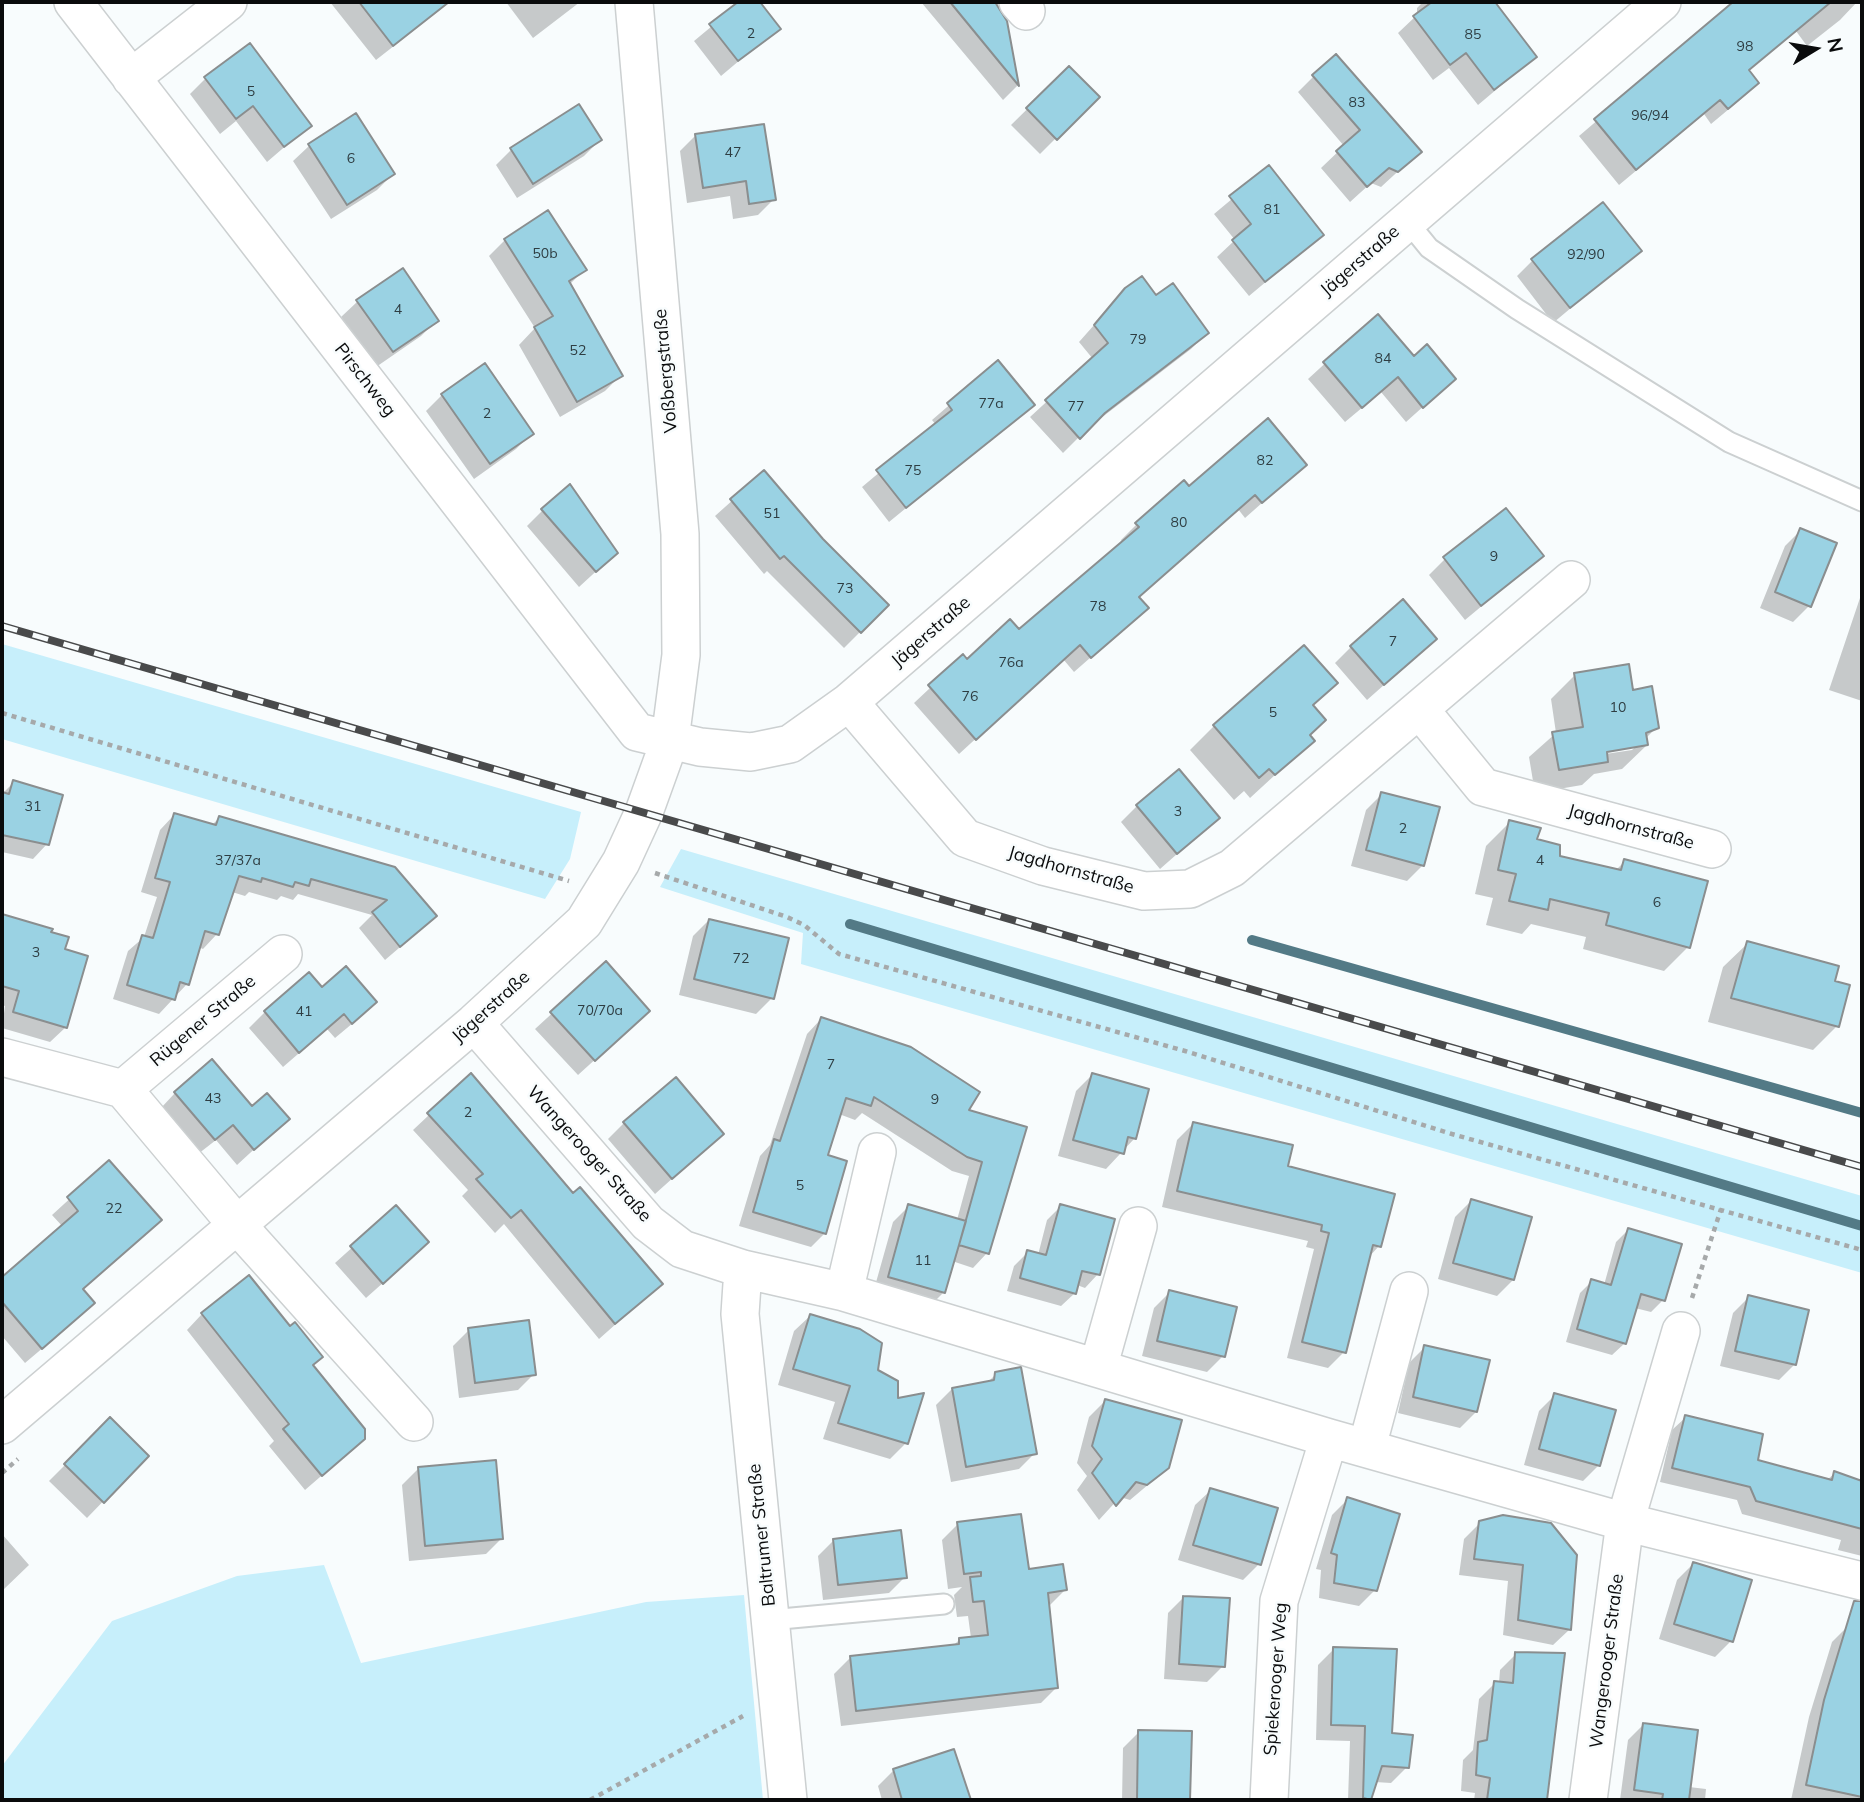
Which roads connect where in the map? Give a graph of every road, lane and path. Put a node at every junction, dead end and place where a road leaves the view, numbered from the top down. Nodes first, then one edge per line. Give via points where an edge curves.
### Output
1 (73, 2) edge
2 (228, 2) edge
3 (1662, 2) edge
4 (644, 4) edge
5 (131, 78) junction
6 (1407, 221) junction
7 (1862, 500) edge
8 (1571, 580) dead end
9 (849, 702) junction
10 (1420, 710) junction
11 (2, 713) edge
12 (670, 740) junction
13 (1712, 849) dead end
14 (599, 901) junction
15 (282, 954) dead end
16 (474, 1023) junction
17 (2, 1057) edge
18 (122, 1089) junction
19 (877, 1152) dead end
20 (1721, 1209) dead end
21 (238, 1226) junction
22 (1138, 1226) dead end
23 (743, 1269) junction
24 (1409, 1292) dead end
25 (844, 1293) junction
26 (1681, 1331) joint
27 (1098, 1368) junction
28 (414, 1422) dead end
29 (2, 1425) edge
30 (1329, 1438) junction
31 (1367, 1447) junction
32 (1625, 1522) junction
33 (1862, 1581) edge
34 (944, 1604) dead end
35 (770, 1620) junction
36 (778, 1696) junction
37 (590, 1800) edge
38 (788, 1800) edge
39 (1269, 1800) edge
40 (1588, 1800) edge

1 - 5 street, Pirschweg
2 - 5 street
3 - 6 street, Jägerstraße
4 - 12 street, Voßbergstraße via 680,534 681,655
5 - 12 street, Pirschweg via 636,732
6 - 7 lane via 1429,248 1517,309 1729,442
6 - 9 street, Jägerstraße
8 - 10 street, Jagdhornstraße
9 - 10 street, Jagdhornstraße via 965,838 1043,866 1144,891 1190,889 1232,868
9 - 12 street, Jägerstraße via 790,744 777,747 751,752
10 - 13 street, Jagdhornstraße via 1483,787
11 - 14 path via 574,883
12 - 14 street, Jägerstraße via 645,812
14 - 16 street, Jägerstraße via 584,922
15 - 18 street, Rügener Straße
16 - 21 street, Jägerstraße
16 - 23 street, Wangerooger Straße via 648,1223 682,1249
17 - 18 street
18 - 21 street
19 - 25 street
20 - 26 path
21 - 28 street
21 - 29 street, Jägerstraße
22 - 27 street
23 - 25 street, Wangerooger Straße
23 - 35 street, Baltrumer Straße via 740,1314
24 - 31 street
25 - 27 street, Wangerooger Straße
26 - 32 street, Wangerooger Straße
27 - 30 street, Wangerooger Straße
30 - 31 street, Wangerooger Straße
30 - 39 street, Spiekerooger Weg via 1279,1601
31 - 32 street, Wangerooger Straße
32 - 33 street, Wangerooger Straße
32 - 40 street, Wangerooger Straße
34 - 35 lane
35 - 36 street, Baltrumer Straße
36 - 37 path
36 - 38 street, Baltrumer Straße

